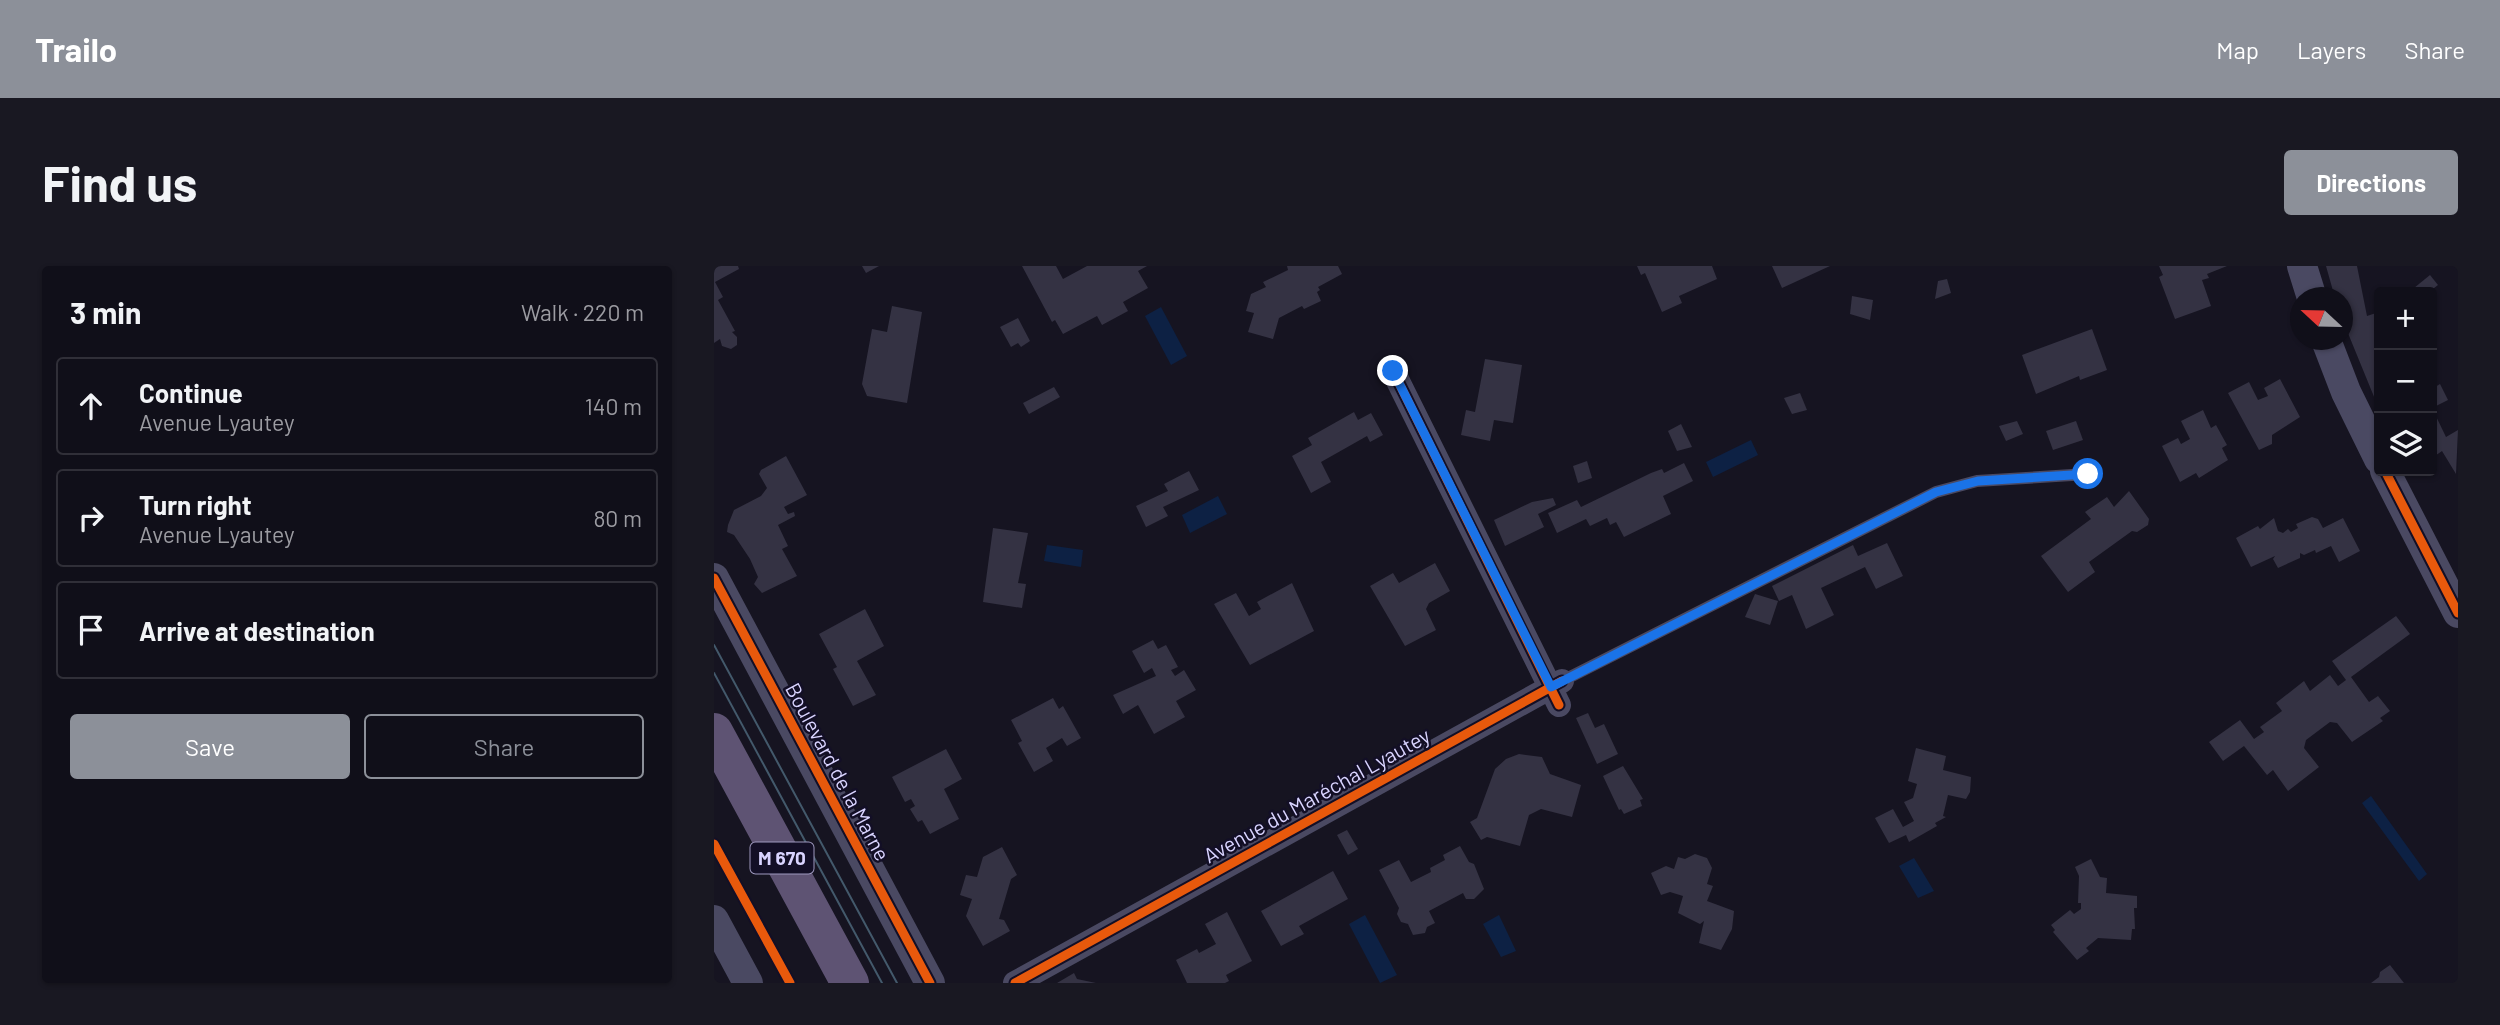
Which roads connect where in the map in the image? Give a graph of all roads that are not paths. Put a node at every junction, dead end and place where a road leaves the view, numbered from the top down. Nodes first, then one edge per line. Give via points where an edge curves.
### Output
1 (2302, 266) edge
2 (2309, 287) edge
3 (2330, 350) edge
4 (1393, 371) dead end
5 (2374, 450) edge
6 (2088, 474) dead end
7 (2388, 476) edge
8 (714, 578) edge
9 (2458, 613) edge
10 (1557, 691) junction
11 (714, 732) edge
12 (714, 787) edge
13 (714, 920) edge
14 (748, 983) edge
15 (820, 983) edge
16 (850, 983) edge
17 (930, 983) edge
18 (1015, 983) edge

1 - 2 street
3 - 5 street
4 - 10 street
6 - 10 lane via 1978,481 1936,492
7 - 9 street
8 - 17 street, Boulevard de la Marne
10 - 18 street, Avenue du Maréchal Lyautey
11 - 16 main road, M 670
12 - 15 main road, M 670
13 - 14 street

